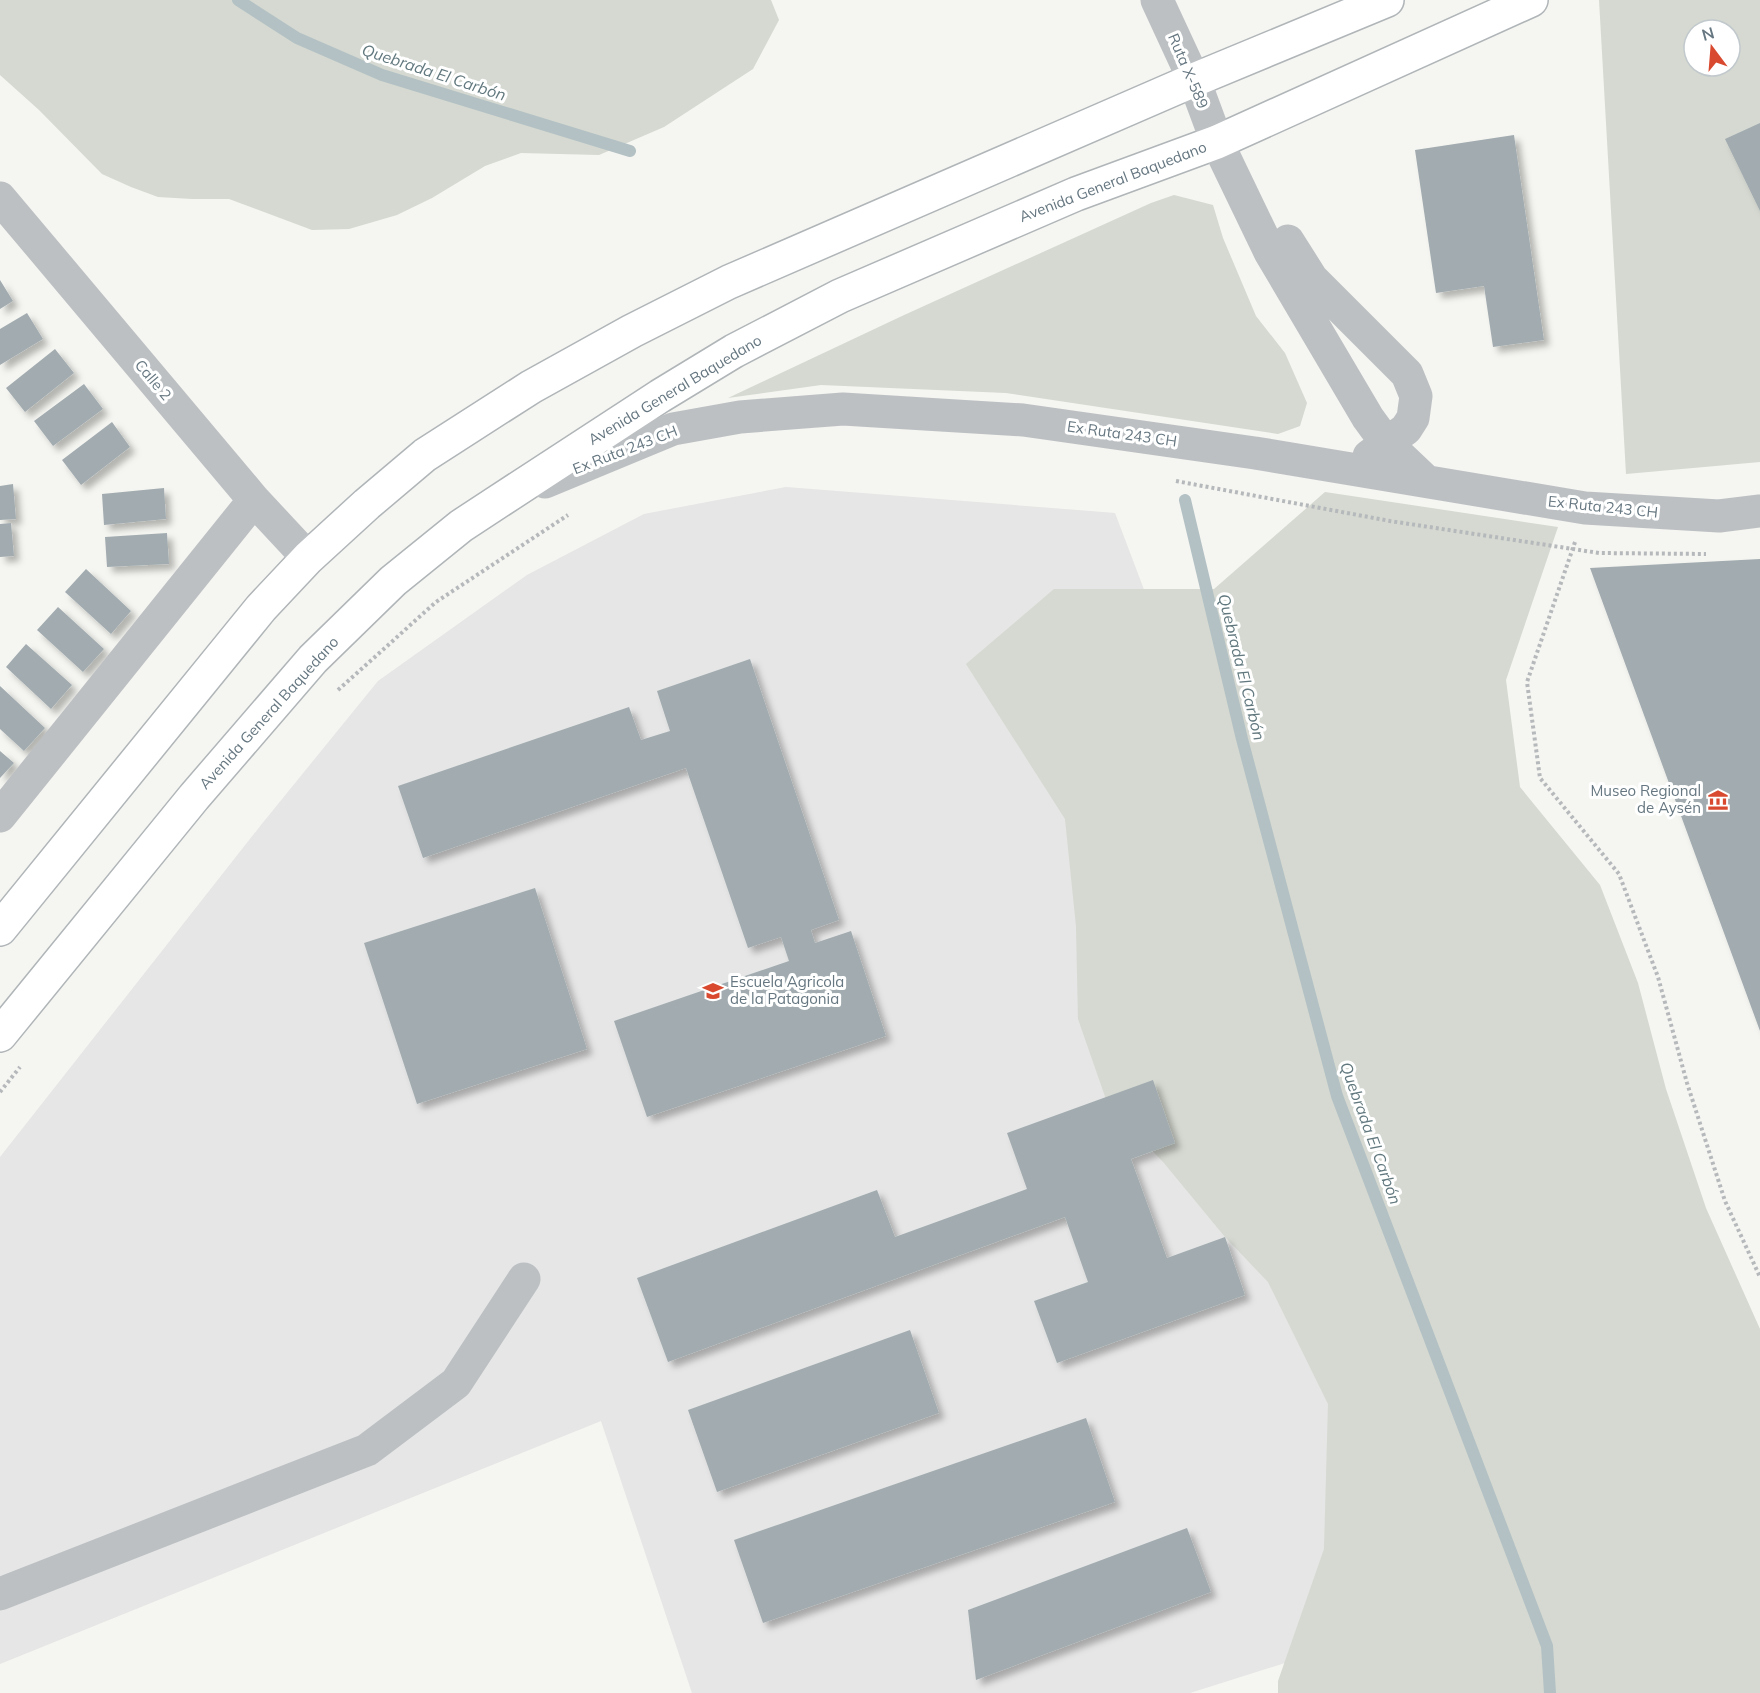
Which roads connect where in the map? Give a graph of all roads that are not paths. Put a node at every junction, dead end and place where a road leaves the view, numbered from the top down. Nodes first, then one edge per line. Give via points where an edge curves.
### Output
1 (1157, 0) edge
2 (1387, 0) edge
3 (1531, 0) edge
4 (1194, 80) junction
5 (1217, 142) junction
6 (1, 200) edge
7 (1387, 444) junction
8 (1348, 469) junction
9 (1426, 481) junction
10 (254, 500) junction
11 (496, 502) junction
12 (1760, 511) edge
13 (308, 558) junction
14 (0, 816) edge
15 (0, 929) edge
16 (0, 1035) edge
17 (524, 1279) dead end
18 (0, 1594) edge

1 - 4 street, Ruta X-589
2 - 4 main road
3 - 5 main road, Avenida General Baquedano
4 - 5 street, Ruta X-589
4 - 13 main road via 729,282 632,331 531,387 425,455
5 - 7 street via 1270,252
5 - 7 street via 1264,204 1312,279 1407,374 1416,396 1413,418
5 - 11 main road, Avenida General Baquedano via 1065,199 840,296 734,351
6 - 10 street, Calle 2
7 - 8 street
7 - 9 street
8 - 9 street, Ex Ruta 243 CH
8 - 11 street, Ex Ruta 243 CH via 1023,420 843,409 740,417 673,429
9 - 12 street, Ex Ruta 243 CH via 1585,508 1719,516
10 - 13 street, Calle 2
10 - 14 street
11 - 16 main road, Avenida General Baquedano via 393,581 313,659 194,797
13 - 15 main road via 254,617
17 - 18 street via 456,1383 367,1450

